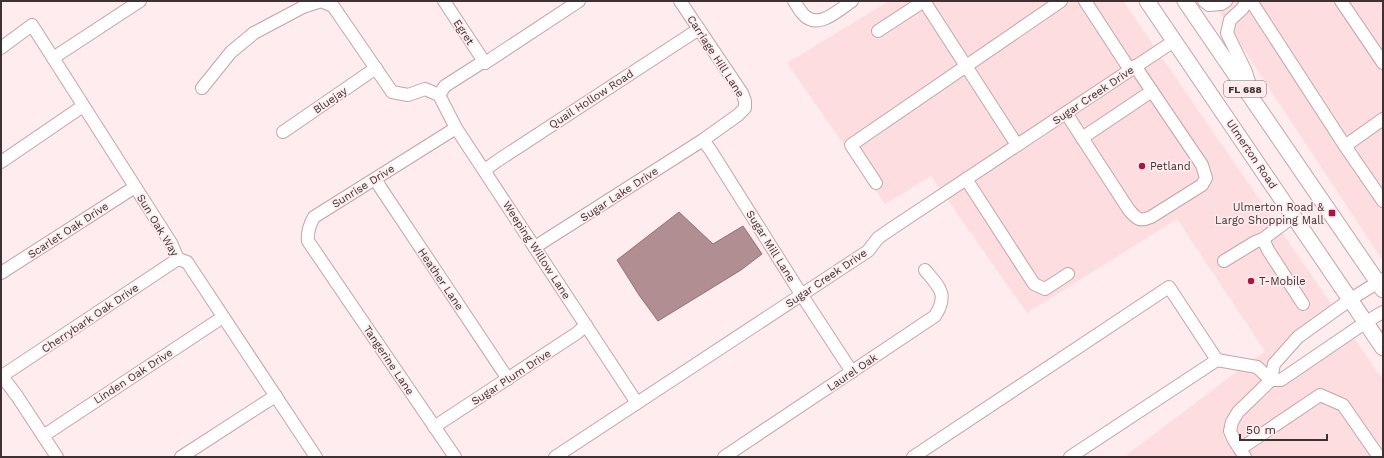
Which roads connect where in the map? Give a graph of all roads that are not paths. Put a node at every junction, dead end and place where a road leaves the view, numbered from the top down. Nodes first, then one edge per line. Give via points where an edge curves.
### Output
1 (140, 1) edge
2 (444, 1) edge
3 (579, 1) edge
4 (680, 1) edge
5 (794, 1) edge
6 (852, 1) edge
7 (924, 1) edge
8 (1061, 1) edge
9 (1085, 1) edge
10 (1147, 1) edge
11 (1185, 1) edge
12 (1204, 1) edge
13 (1226, 1) edge
14 (1246, 1) edge
15 (1250, 1) edge
16 (1341, 1) edge
17 (564, 5) edge
18 (699, 29) junction
19 (878, 31) dead end
20 (1174, 41) junction
21 (1, 48) edge
22 (53, 58) junction
23 (485, 63) junction
24 (1383, 63) edge
25 (966, 66) junction
26 (376, 68) junction
27 (1132, 68) junction
28 (202, 88) dead end
29 (1152, 91) junction
30 (439, 95) junction
31 (1255, 102) junction
32 (83, 106) junction
33 (1066, 112) junction
34 (1383, 119) edge
35 (456, 128) junction
36 (283, 132) dead end
37 (1082, 138) junction
38 (703, 140) junction
39 (1017, 145) junction
40 (1345, 146) junction
41 (1, 162) edge
42 (485, 170) junction
43 (376, 179) junction
44 (966, 179) junction
45 (876, 183) dead end
46 (135, 187) junction
47 (1383, 201) edge
48 (1294, 216) junction
49 (1263, 239) junction
50 (535, 247) junction
51 (178, 259) junction
52 (1224, 261) dead end
53 (323, 263) joint
54 (925, 270) dead end
55 (1, 273) edge
56 (1068, 274) dead end
57 (1381, 284) edge
58 (801, 294) junction
59 (1351, 299) junction
60 (1304, 304) dead end
61 (1383, 312) edge
62 (224, 317) junction
63 (1366, 322) junction
64 (586, 325) junction
65 (1383, 348) edge
66 (1217, 360) junction
67 (852, 372) junction
68 (2, 376) edge
69 (508, 379) junction
70 (1271, 380) junction
71 (276, 396) junction
72 (637, 403) junction
73 (434, 427) junction
74 (43, 436) junction
75 (1243, 453) edge
76 (57, 457) edge
77 (180, 457) edge
78 (316, 457) edge
79 (455, 457) edge
80 (555, 457) edge
81 (724, 457) edge
82 (913, 457) edge
83 (1070, 457) edge
84 (1378, 457) edge

1 - 22 street
2 - 23 street, Egret
3 - 17 street
4 - 18 street, Carriage Hill Lane
5 - 6 street via 803,15 814,21 825,19
7 - 19 street
7 - 25 street
8 - 25 street
9 - 27 street
10 - 20 main road, Ulmerton Road / FL 688
11 - 31 main road, FL 688
12 - 13 street via 1209,5
14 - 31 street via 1230,20 1227,33 1246,72
15 - 40 street
16 - 24 street
17 - 23 street
18 - 38 street, Carriage Hill Lane via 742,93 745,108
18 - 42 street, Quail Hollow Road
20 - 27 street, Sugar Creek Drive
20 - 48 main road, Ulmerton Road / FL 688
21 - 22 street, Sun Oak Way via 32,25
22 - 32 street, Sun Oak Way
23 - 30 street via 445,86
25 - 39 street
25 - 45 street via 851,145
26 - 28 street via 333,6 321,1 303,7 254,33 231,52
26 - 30 street via 392,92 408,95 424,89
26 - 36 street, Bluejay
27 - 29 street
27 - 33 street, Sugar Creek Drive
29 - 37 street
29 - 37 street via 1202,165 1206,178 1202,185 1151,217 1143,220 1136,218
30 - 35 street, Weeping Willow Lane
31 - 57 main road, FL 688
32 - 41 street
32 - 46 street, Sun Oak Way
33 - 37 street
33 - 39 street, Sugar Creek Drive
34 - 40 street
35 - 42 street, Weeping Willow Lane
35 - 43 street, Sunrise Drive
38 - 50 street, Sugar Lake Drive
38 - 58 street, Sugar Mill Lane
39 - 44 street, Sugar Creek Drive
40 - 47 street
42 - 50 street, Weeping Willow Lane
43 - 53 street, Sunrise Drive via 314,217 307,236
43 - 69 street, Heather Lane
44 - 56 street via 1034,284 1045,289
44 - 58 street, Sugar Creek Drive via 878,238 868,251
46 - 51 street, Sun Oak Way via 171,243
46 - 55 street, Scarlet Oak Drive
48 - 49 street
48 - 59 main road, Ulmerton Road / FL 688
49 - 52 street
49 - 60 street
50 - 64 street, Weeping Willow Lane
51 - 62 street, Sun Oak Way via 187,262
51 - 68 street, Cherrybark Oak Drive
53 - 73 street, Tangerine Lane
54 - 67 street, Laurel Oak via 939,288 942,297 941,307 935,316
57 - 59 street
58 - 67 street, Sugar Mill Lane
58 - 72 street, Sugar Creek Drive
59 - 63 main road, Ulmerton Road / FL 688
59 - 70 street via 1298,337 1274,364
61 - 63 street
62 - 71 street, Sun Oak Way
62 - 74 street, Linden Oak Drive
63 - 65 main road, Ulmerton Road / FL 688
63 - 70 street via 1282,380
64 - 69 street, Sugar Plum Drive via 578,333
64 - 72 street, Weeping Willow Lane
66 - 70 street via 1257,367
66 - 82 street via 1169,287
66 - 83 street
67 - 81 street, Laurel Oak
68 - 74 street
69 - 73 street, Sugar Plum Drive
70 - 75 street via 1238,412 1232,422 1230,431
71 - 77 street
71 - 78 street, Sun Oak Way
72 - 80 street, Sugar Creek Drive
73 - 79 street, Tangerine Lane
74 - 76 street
75 - 84 street via 1320,395 1343,405

